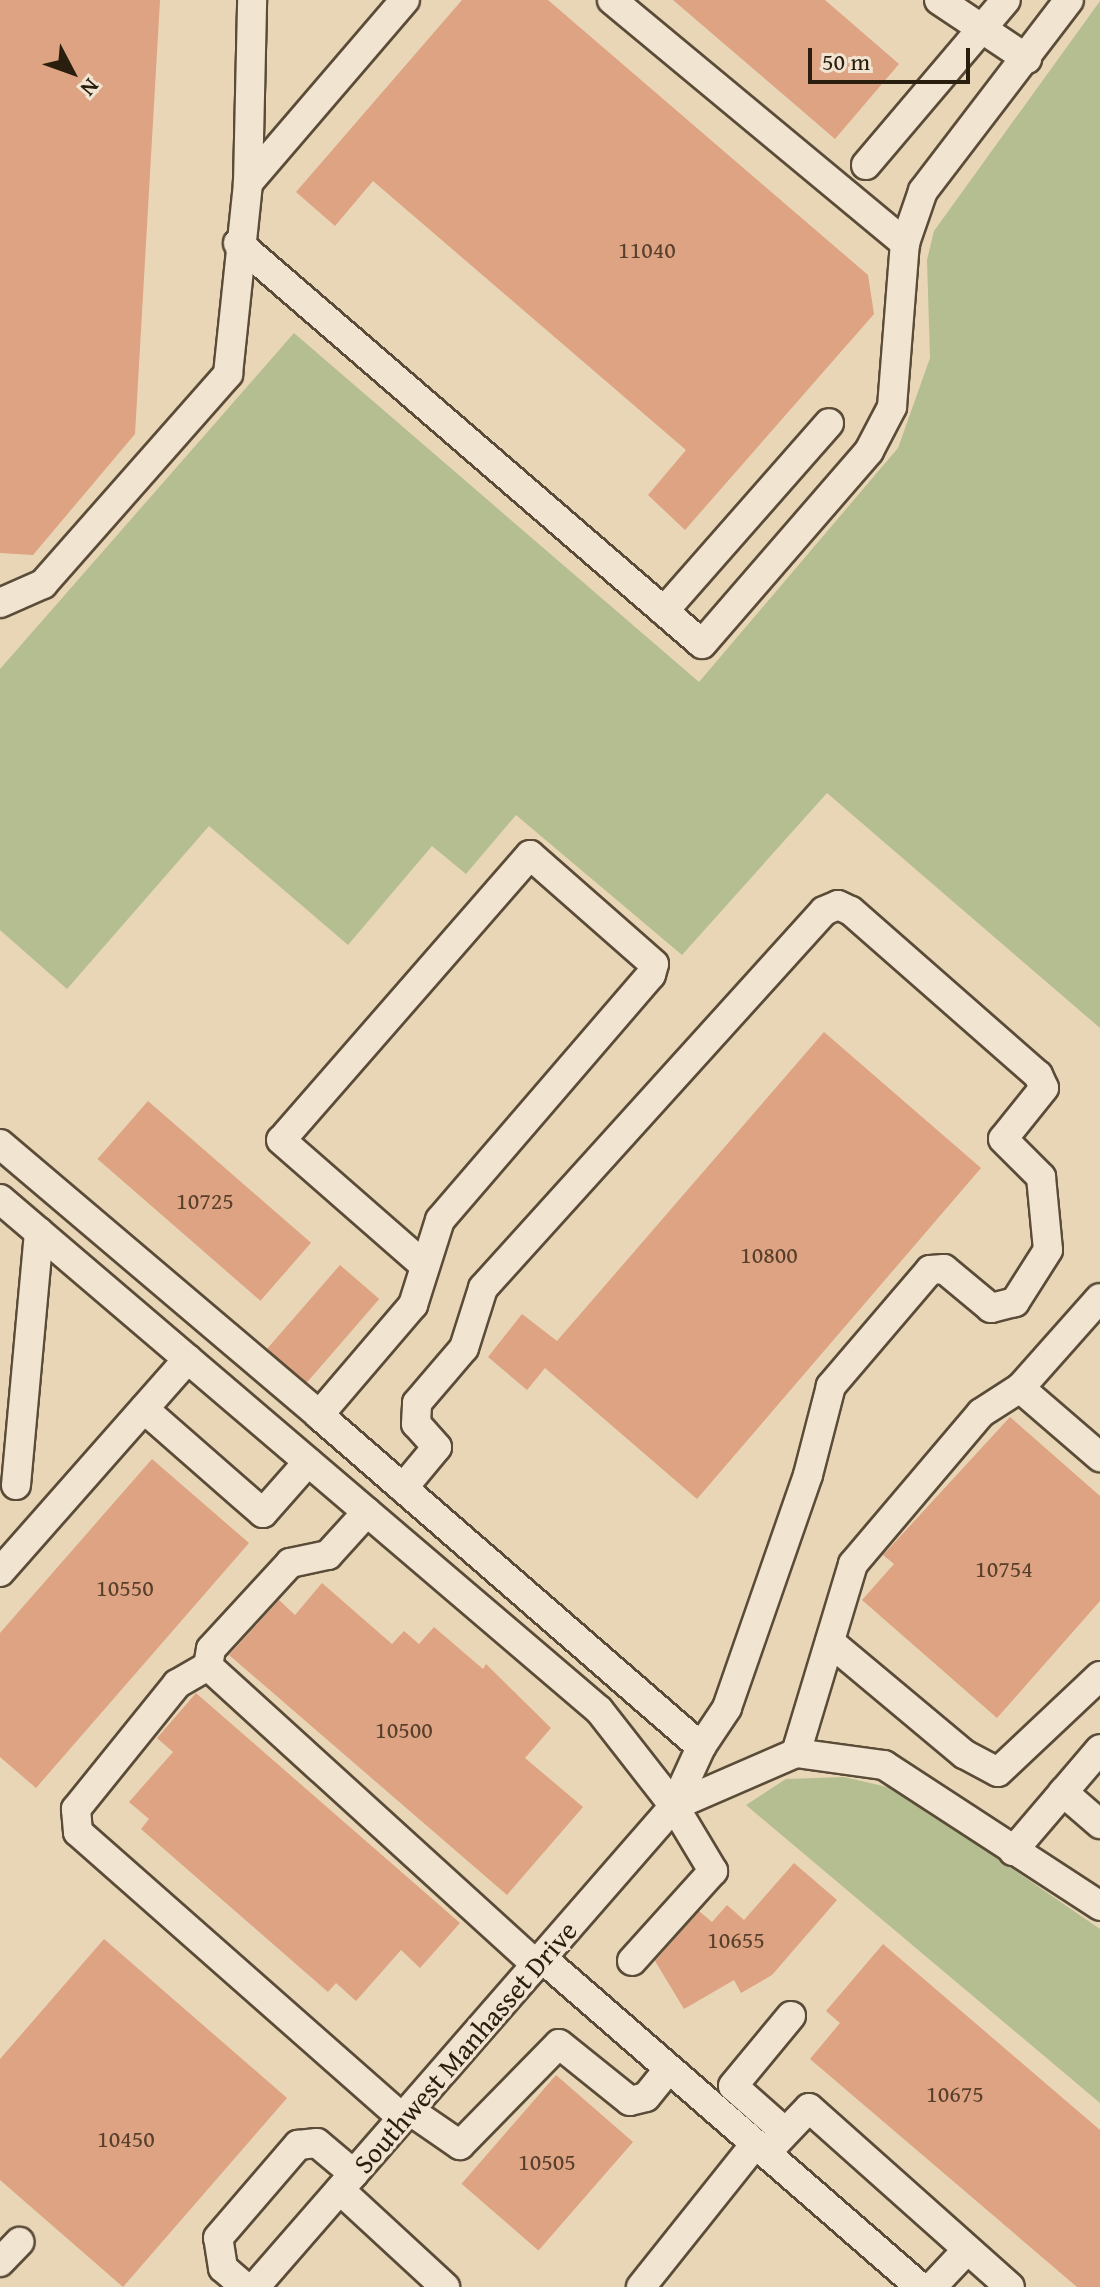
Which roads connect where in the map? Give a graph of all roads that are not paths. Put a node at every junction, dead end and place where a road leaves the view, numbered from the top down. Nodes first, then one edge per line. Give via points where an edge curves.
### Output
1 (252, 0) edge
2 (405, 0) edge
3 (612, 0) edge
4 (939, 0) edge
5 (1006, 0) edge
6 (1069, 0) edge
7 (981, 30) junction
8 (1027, 59) junction
9 (866, 165) dead end
10 (248, 183) junction
11 (238, 243) junction
12 (905, 243) junction
13 (829, 423) dead end
14 (1, 600) edge
15 (664, 611) junction
16 (0, 1144) edge
17 (0, 1199) edge
18 (39, 1232) junction
19 (425, 1266) junction
20 (1100, 1298) edge
21 (188, 1359) junction
22 (1020, 1388) junction
23 (144, 1409) junction
24 (319, 1415) junction
25 (1100, 1457) edge
26 (308, 1462) junction
27 (16, 1485) dead end
28 (403, 1488) junction
29 (367, 1512) junction
30 (0, 1572) edge
31 (830, 1642) junction
32 (208, 1666) junction
33 (1100, 1676) edge
34 (701, 1747) junction
35 (1100, 1749) edge
36 (796, 1753) junction
37 (1063, 1792) junction
38 (674, 1806) junction
39 (1100, 1824) edge
40 (1013, 1851) junction
41 (1100, 1906) edge
42 (539, 1961) junction
43 (632, 1961) dead end
44 (791, 2016) dead end
45 (669, 2069) junction
46 (406, 2114) junction
47 (785, 2132) junction
48 (760, 2148) junction
49 (347, 2182) junction
50 (967, 2250) junction
51 (245, 2287) edge
52 (255, 2287) edge
53 (445, 2287) edge
54 (641, 2287) edge
55 (920, 2287) edge
56 (932, 2287) edge
57 (1010, 2287) edge

1 - 10 street
2 - 10 street
3 - 12 street
4 - 7 street
5 - 7 street
6 - 8 street
7 - 8 street
7 - 9 street
8 - 12 street via 923,191
10 - 11 street
11 - 14 street via 228,374 43,584
11 - 15 street
12 - 15 street via 901,349 886,418 869,451 702,644
13 - 15 street
16 - 24 street
17 - 18 street
18 - 21 street
18 - 27 street
19 - 19 street via 440,1220 654,964 530,855 281,1140
19 - 24 street via 413,1305
20 - 22 street
21 - 23 street
21 - 26 street
22 - 25 street
22 - 31 street via 981,1413 853,1564
23 - 26 street via 263,1513
23 - 30 street
24 - 28 street
26 - 29 street
28 - 34 street
28 - 34 street via 437,1447 416,1424 417,1403 464,1348 483,1288 824,911 838,905 1038,1075 1044,1088 1003,1139 1041,1177 1048,1250 1015,1302 991,1308 944,1269 930,1270 831,1386 808,1475 727,1708
29 - 32 street via 328,1555 290,1563 211,1649
29 - 38 street via 599,1710
31 - 33 street via 964,1754 998,1772
31 - 36 street
32 - 42 street
32 - 46 street via 177,1684 76,1809 78,1832
34 - 38 street
35 - 37 street
36 - 38 street
36 - 40 street via 884,1765
37 - 39 street
37 - 40 street
38 - 42 street, Southwest Manhasset Drive
38 - 43 street via 713,1871
40 - 41 street
42 - 45 street
42 - 46 street, Southwest Manhasset Drive
44 - 47 street via 733,2086
45 - 46 street via 646,2097 630,2101 559,2044 460,2145
45 - 48 street
46 - 49 street, Southwest Manhasset Drive
47 - 48 street
47 - 50 street via 809,2108
48 - 54 street
48 - 55 street
49 - 51 street via 317,2143 298,2145 218,2238 223,2268
49 - 52 street, Southwest Manhasset Drive
49 - 53 street via 375,2221
50 - 56 street
50 - 57 street

